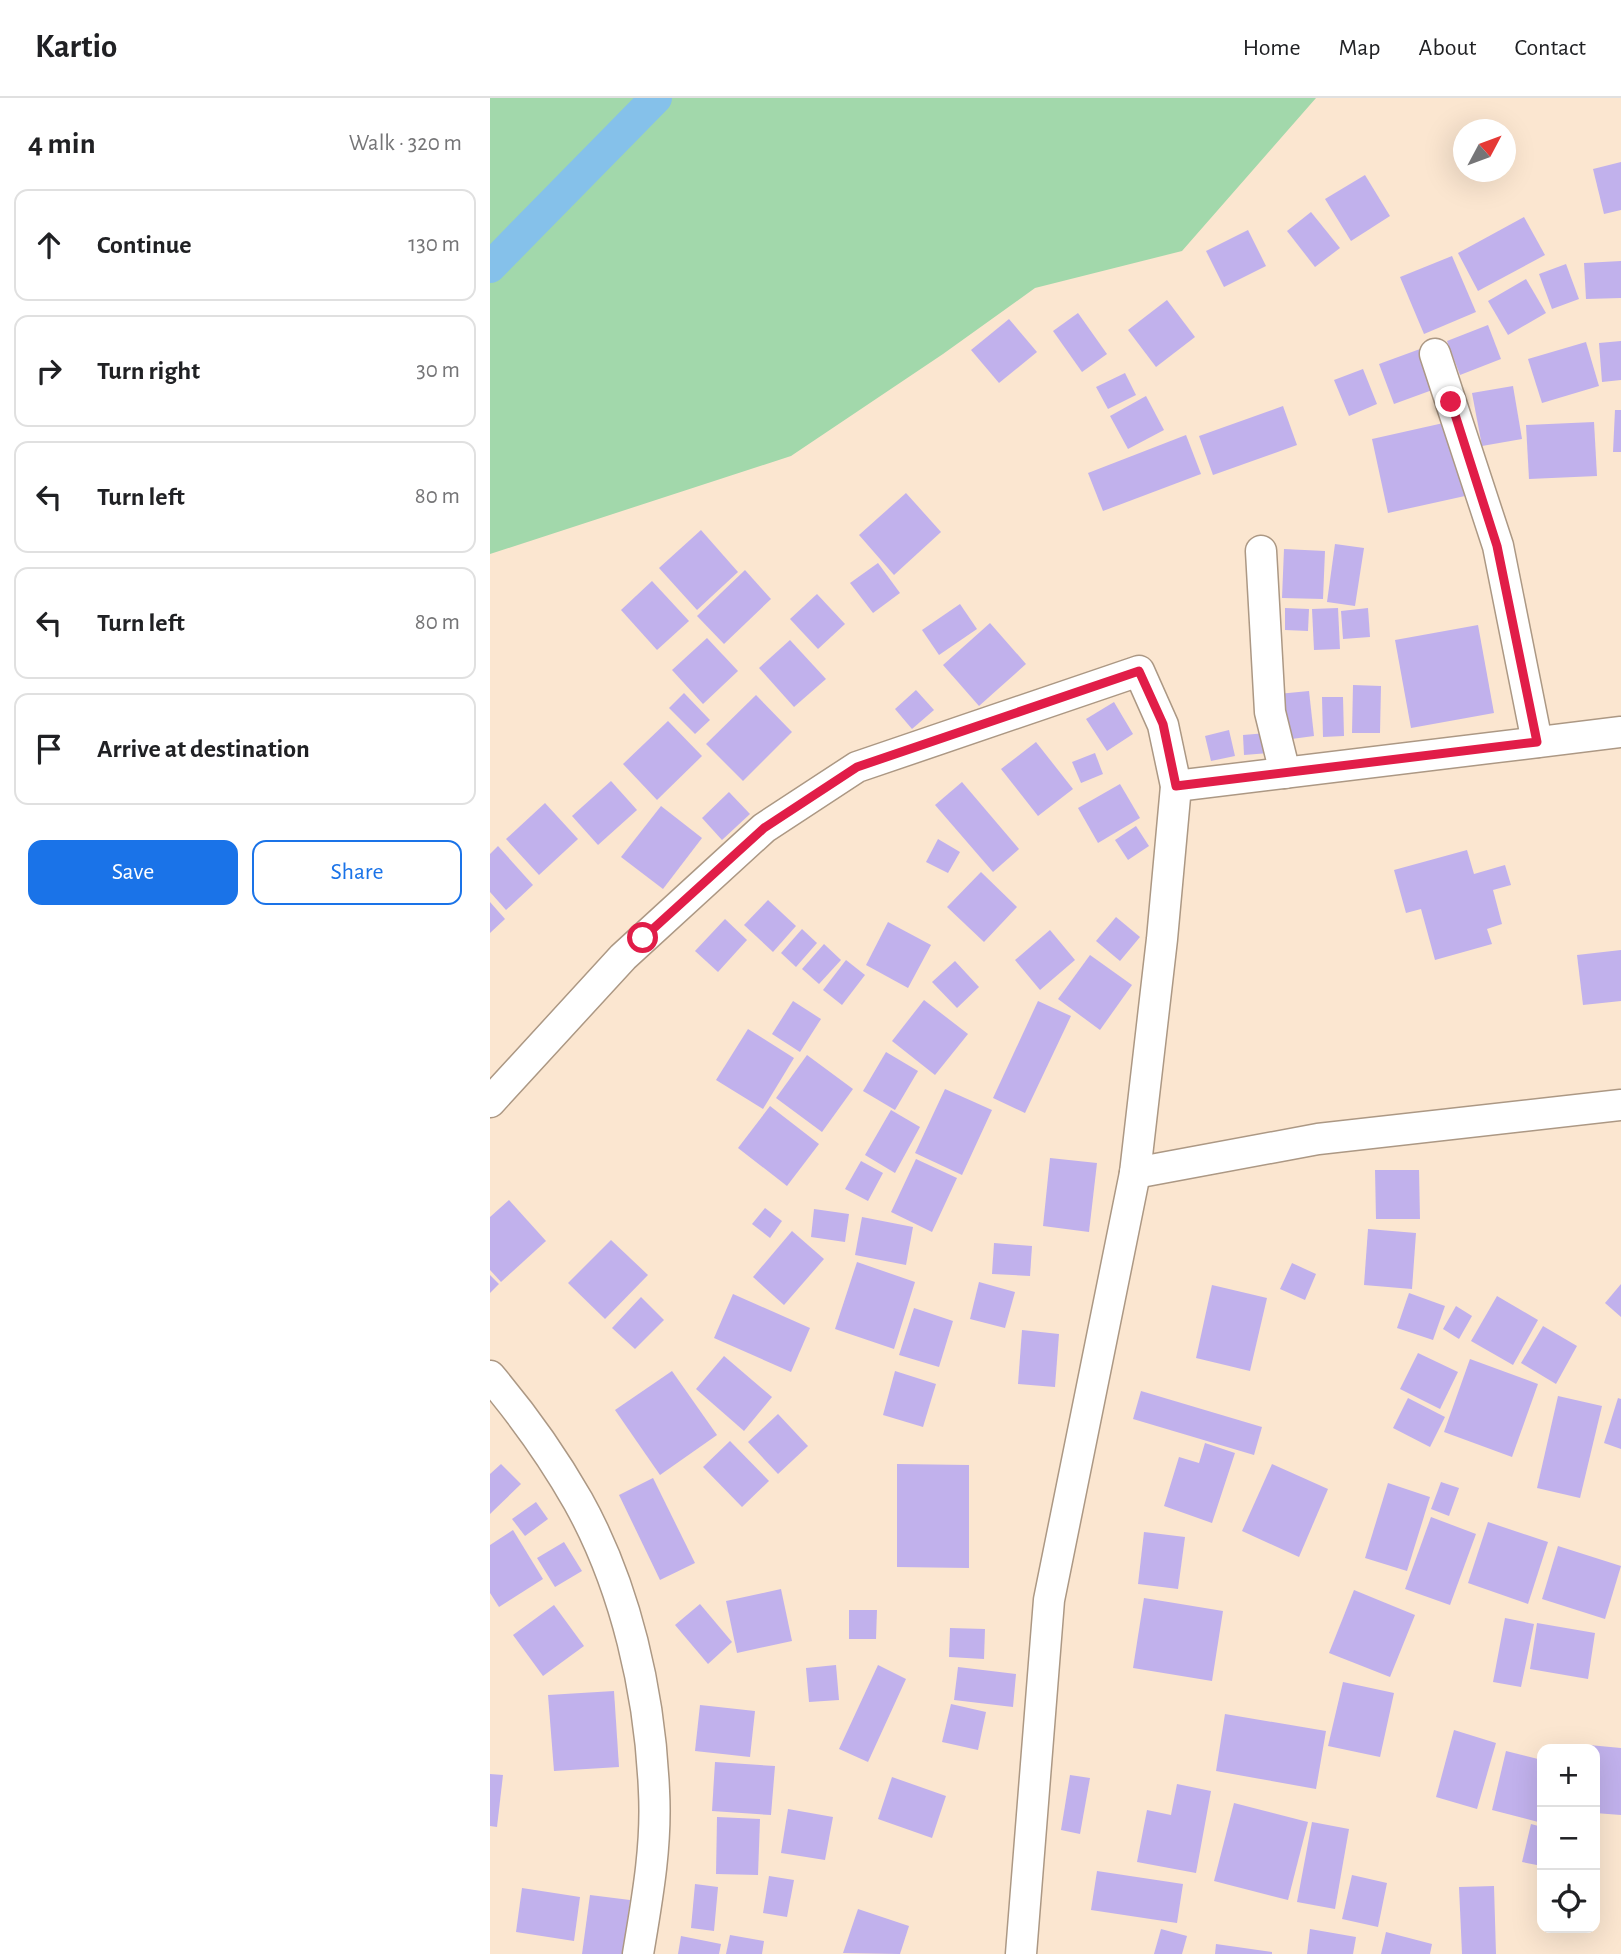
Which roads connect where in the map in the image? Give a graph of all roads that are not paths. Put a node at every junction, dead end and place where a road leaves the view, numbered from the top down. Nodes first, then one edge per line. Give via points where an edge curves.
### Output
1 (1435, 354) dead end
2 (1261, 551) dead end
3 (1621, 732) edge
4 (1537, 742) junction
5 (1285, 772) junction
6 (1176, 786) junction
7 (490, 1102) edge
8 (1621, 1105) edge
9 (1135, 1173) junction
10 (490, 1376) edge
11 (638, 1954) edge
12 (1021, 1954) edge

1 - 4 street via 1497,546
2 - 5 street via 1270,712
3 - 4 street
4 - 5 street
5 - 6 street
6 - 7 street via 1163,724 1139,671 857,767 764,828 643,938
6 - 9 street
8 - 9 street via 1318,1139
9 - 12 street via 1049,1600
10 - 11 street via 523,1416 579,1502 616,1586 643,1685 654,1792 651,1876

